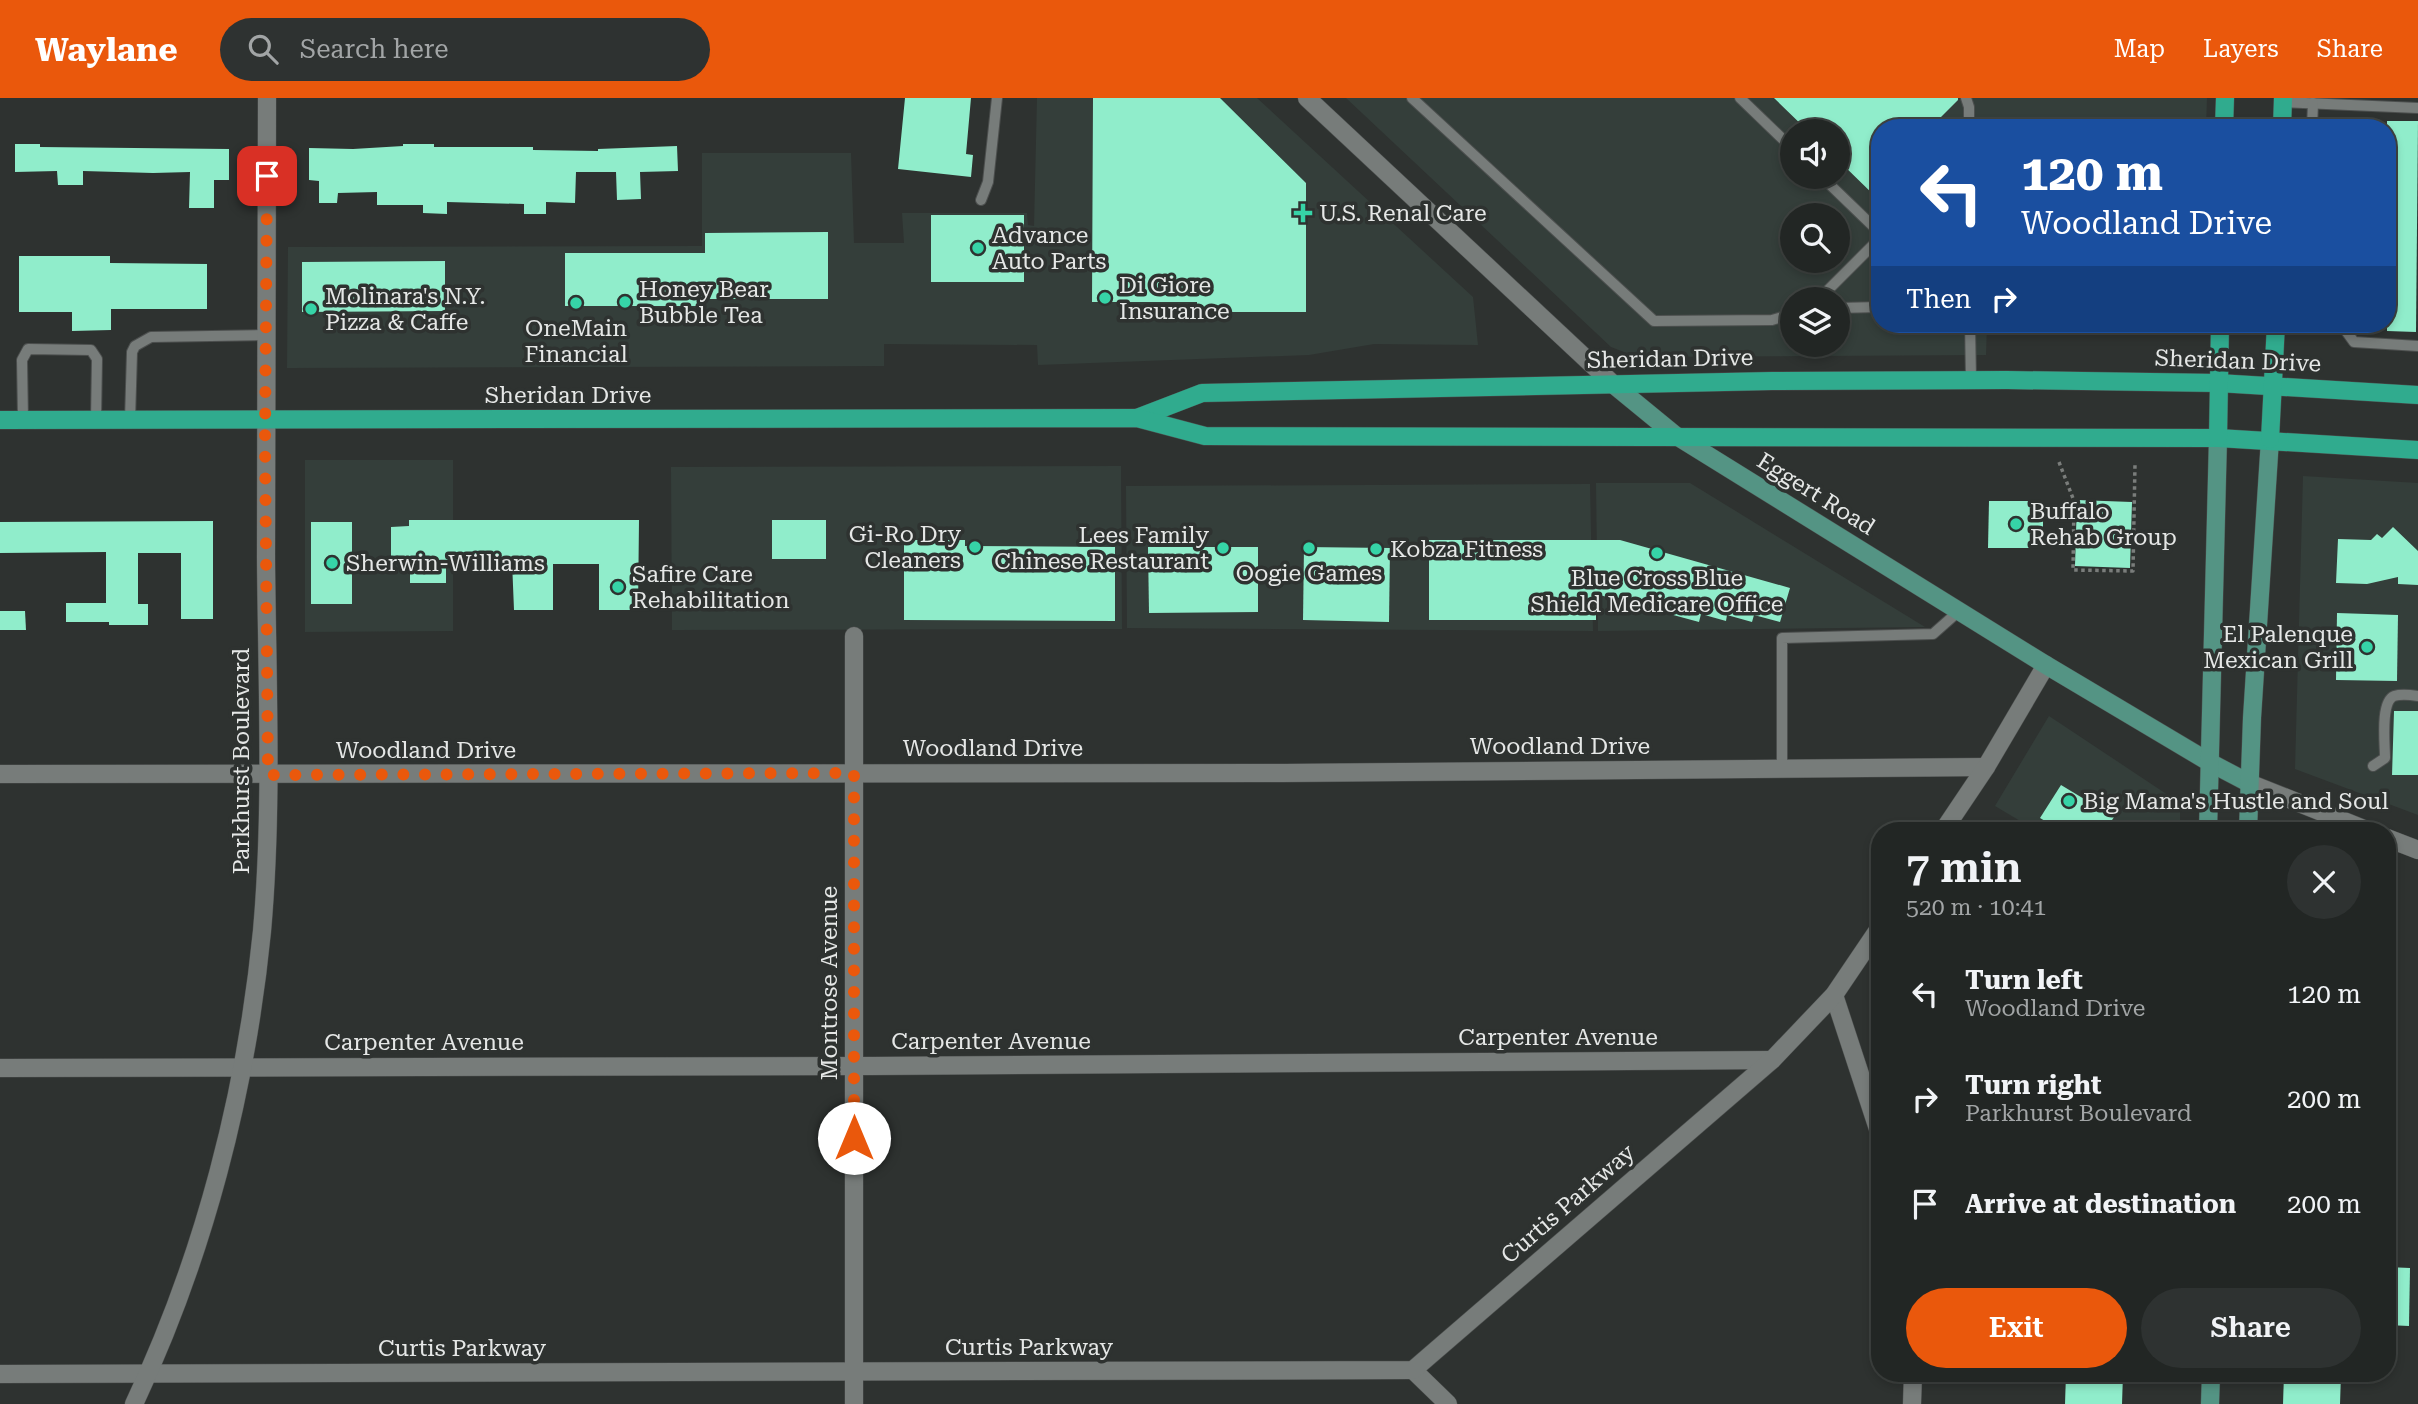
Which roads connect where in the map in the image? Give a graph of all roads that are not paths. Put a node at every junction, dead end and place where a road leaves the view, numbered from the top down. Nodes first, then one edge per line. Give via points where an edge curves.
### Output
1 (267, 98) edge
2 (997, 98) edge
3 (1307, 98) edge
4 (1412, 98) edge
5 (1740, 98) edge
6 (1966, 98) edge
7 (2225, 98) edge
8 (2283, 100) edge
9 (2313, 103) junction
10 (2418, 107) edge
11 (1969, 119) edge
12 (2224, 119) edge
13 (2282, 119) edge
14 (2312, 119) edge
15 (1780, 136) edge
16 (1834, 189) edge
17 (981, 200) dead end
18 (1871, 224) edge
19 (1871, 247) edge
20 (1831, 287) edge
21 (1871, 307) edge
22 (1850, 308) edge
23 (1780, 318) edge
24 (1970, 333) edge
25 (2220, 333) edge
26 (2276, 333) edge
27 (2348, 333) edge
28 (266, 335) junction
29 (2418, 346) edge
30 (1971, 380) junction
31 (2218, 383) junction
32 (1614, 385) junction
33 (2274, 386) junction
34 (2418, 395) edge
35 (1136, 418) junction
36 (23, 420) junction
37 (96, 420) junction
38 (131, 420) junction
39 (265, 420) junction
40 (0, 421) edge
41 (1675, 435) junction
42 (2218, 438) junction
43 (2270, 439) junction
44 (2418, 450) edge
45 (1959, 611) junction
46 (855, 636) dead end
47 (2046, 664) junction
48 (2418, 696) edge
49 (2209, 762) junction
50 (2373, 766) dead end
51 (1986, 767) junction
52 (1782, 769) junction
53 (854, 773) junction
54 (0, 774) edge
55 (268, 775) junction
56 (2249, 783) junction
57 (1949, 822) edge
58 (2208, 822) edge
59 (2248, 822) edge
60 (2346, 822) edge
61 (2396, 841) edge
62 (2418, 850) edge
63 (1871, 940) edge
64 (1834, 995) junction
65 (1772, 1060) junction
66 (242, 1066) junction
67 (853, 1066) junction
68 (0, 1068) edge
69 (1871, 1108) edge
70 (1413, 1370) junction
71 (854, 1372) junction
72 (148, 1373) junction
73 (0, 1374) edge
74 (1913, 1382) edge
75 (2211, 1382) edge
76 (134, 1404) edge
77 (854, 1404) edge
78 (1448, 1404) edge
79 (1912, 1404) edge
80 (2210, 1404) edge

1 - 28 street, Parkhurst Boulevard
2 - 17 lane via 988,182
3 - 32 street, Eggert Road
4 - 23 lane via 1654,321
5 - 15 lane
6 - 11 lane
7 - 12 main road
8 - 9 lane
8 - 13 main road
9 - 10 lane
9 - 14 lane
16 - 18 lane
19 - 20 lane
21 - 22 lane
24 - 30 lane
25 - 31 main road
26 - 33 main road
27 - 29 lane via 2354,342
28 - 38 lane via 151,337 135,346
28 - 39 street, Parkhurst Boulevard
30 - 31 main road, Sheridan Drive
30 - 32 main road, Sheridan Drive
31 - 33 main road, Sheridan Drive
31 - 42 main road
32 - 35 main road, Sheridan Drive via 1202,393
32 - 41 main road, Eggert Road
33 - 34 main road, Sheridan Drive
33 - 43 main road
35 - 39 main road, Sheridan Drive
35 - 41 main road, Sheridan Drive via 1205,436
36 - 37 main road, Sheridan Drive
36 - 37 lane via 22,360 28,349 91,350 97,359
36 - 40 main road, Sheridan Drive
37 - 38 main road, Sheridan Drive
38 - 39 main road, Sheridan Drive
39 - 55 street, Parkhurst Boulevard
41 - 42 main road, Sheridan Drive
41 - 45 main road, Eggert Road
42 - 43 main road, Sheridan Drive
42 - 49 main road
43 - 44 main road, Sheridan Drive
43 - 56 main road
45 - 47 main road, Eggert Road
45 - 52 lane via 1933,634 1782,638
46 - 53 street, Montrose Avenue
47 - 49 main road, Eggert Road
47 - 51 street
48 - 50 lane via 2393,696 2388,701 2385,758
49 - 56 main road, Eggert Road
49 - 58 main road
51 - 52 street, Woodland Drive
51 - 57 street
52 - 53 street, Woodland Drive
53 - 55 street, Woodland Drive
53 - 67 street, Montrose Avenue
54 - 55 street, Woodland Drive
55 - 66 street, Parkhurst Boulevard via 262,932
56 - 59 main road
56 - 60 street, Eggert Road
61 - 62 street
63 - 64 street, Curtis Parkway
64 - 65 street, Curtis Parkway
64 - 69 street
65 - 67 street, Carpenter Avenue
65 - 70 street, Curtis Parkway
66 - 67 street, Carpenter Avenue
66 - 68 street, Carpenter Avenue
66 - 72 street, Parkhurst Boulevard via 201,1235
67 - 71 street, Montrose Avenue
70 - 71 street, Curtis Parkway
70 - 78 street
71 - 72 street, Curtis Parkway
71 - 77 street, Montrose Avenue
72 - 73 street, Curtis Parkway
72 - 76 street, Parkhurst Boulevard
74 - 79 street
75 - 80 main road

